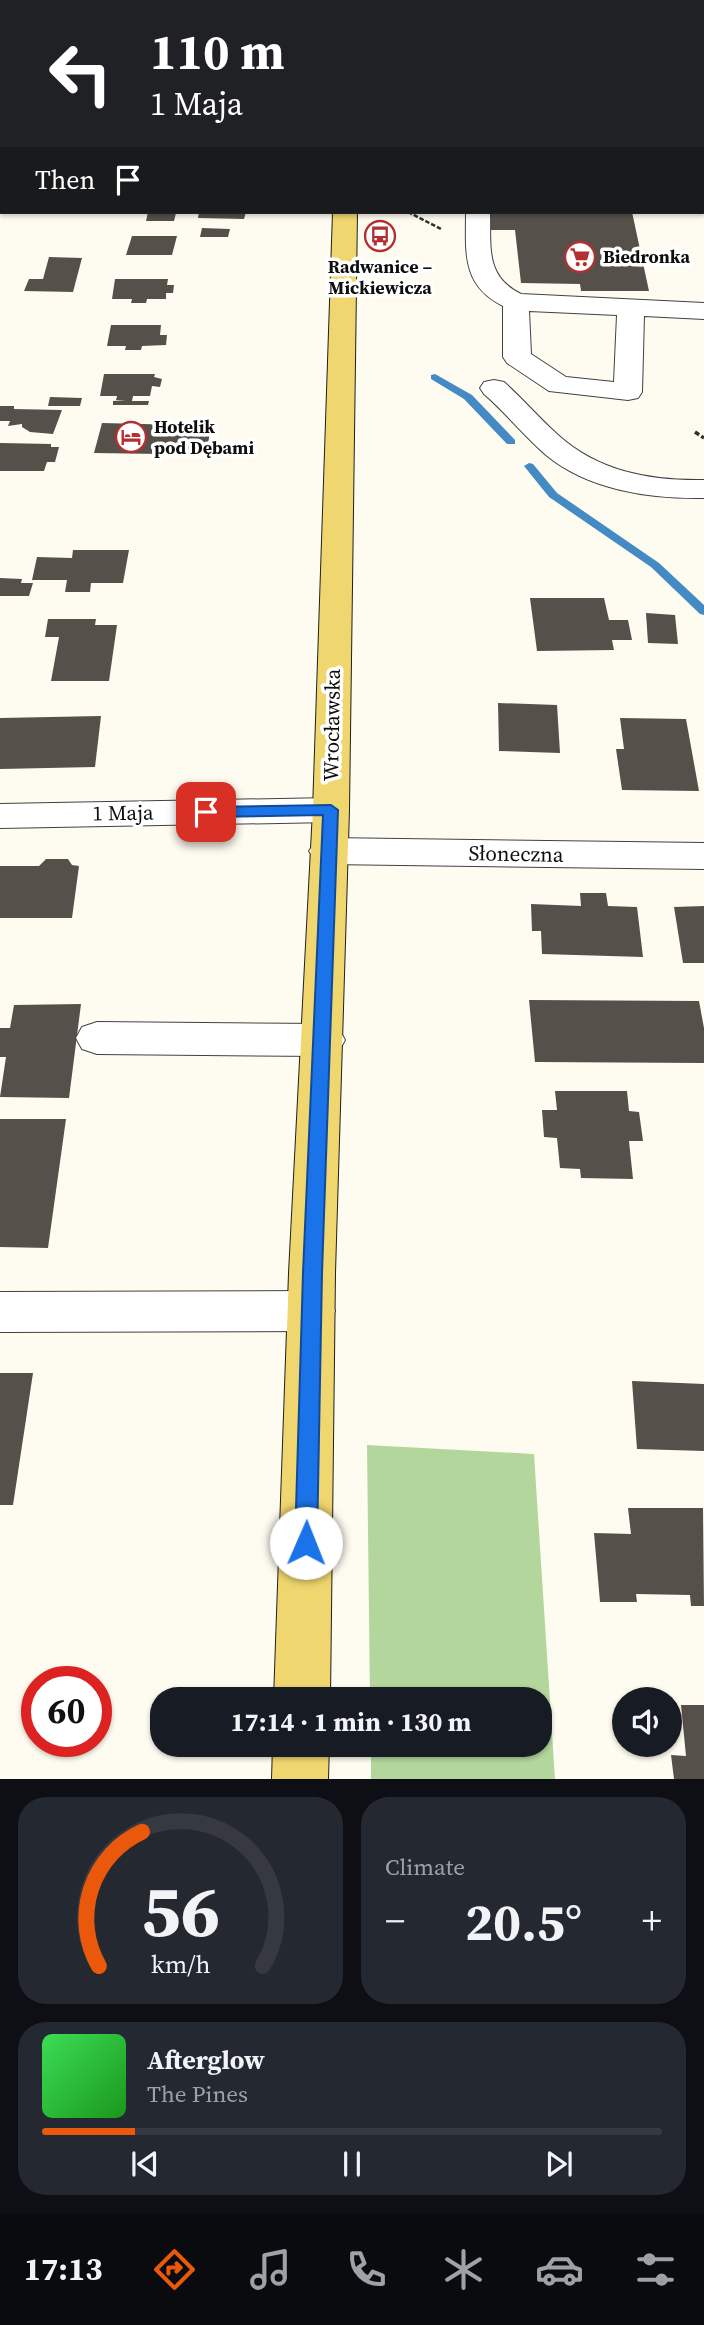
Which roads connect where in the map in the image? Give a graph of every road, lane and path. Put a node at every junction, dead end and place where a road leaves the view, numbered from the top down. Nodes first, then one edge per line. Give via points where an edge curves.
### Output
1 (345, 214) edge
2 (478, 214) edge
3 (516, 302) junction
4 (631, 308) junction
5 (704, 311) edge
6 (494, 388) dead end
7 (695, 432) dead end
8 (704, 438) edge
9 (704, 489) edge
10 (331, 810) junction
11 (0, 816) edge
12 (328, 851) junction
13 (704, 856) edge
14 (97, 1038) dead end
15 (324, 1040) junction
16 (311, 1311) junction
17 (0, 1312) edge
18 (302, 1687) edge
19 (301, 1757) edge
20 (300, 1779) edge

1 - 10 main road, Wrocławska
2 - 3 street via 485,277 493,288
3 - 4 street
3 - 4 street via 517,357 559,385 628,392
4 - 5 street
6 - 9 street via 570,458 597,471 660,487
7 - 8 path
10 - 11 street, 1 Maja
10 - 12 main road, Wrocławska
12 - 13 street, Słoneczna
12 - 15 main road, Wrocławska
14 - 15 street
15 - 16 main road, Wrocławska
16 - 17 street
16 - 18 main road, Wrocławska
19 - 20 main road

